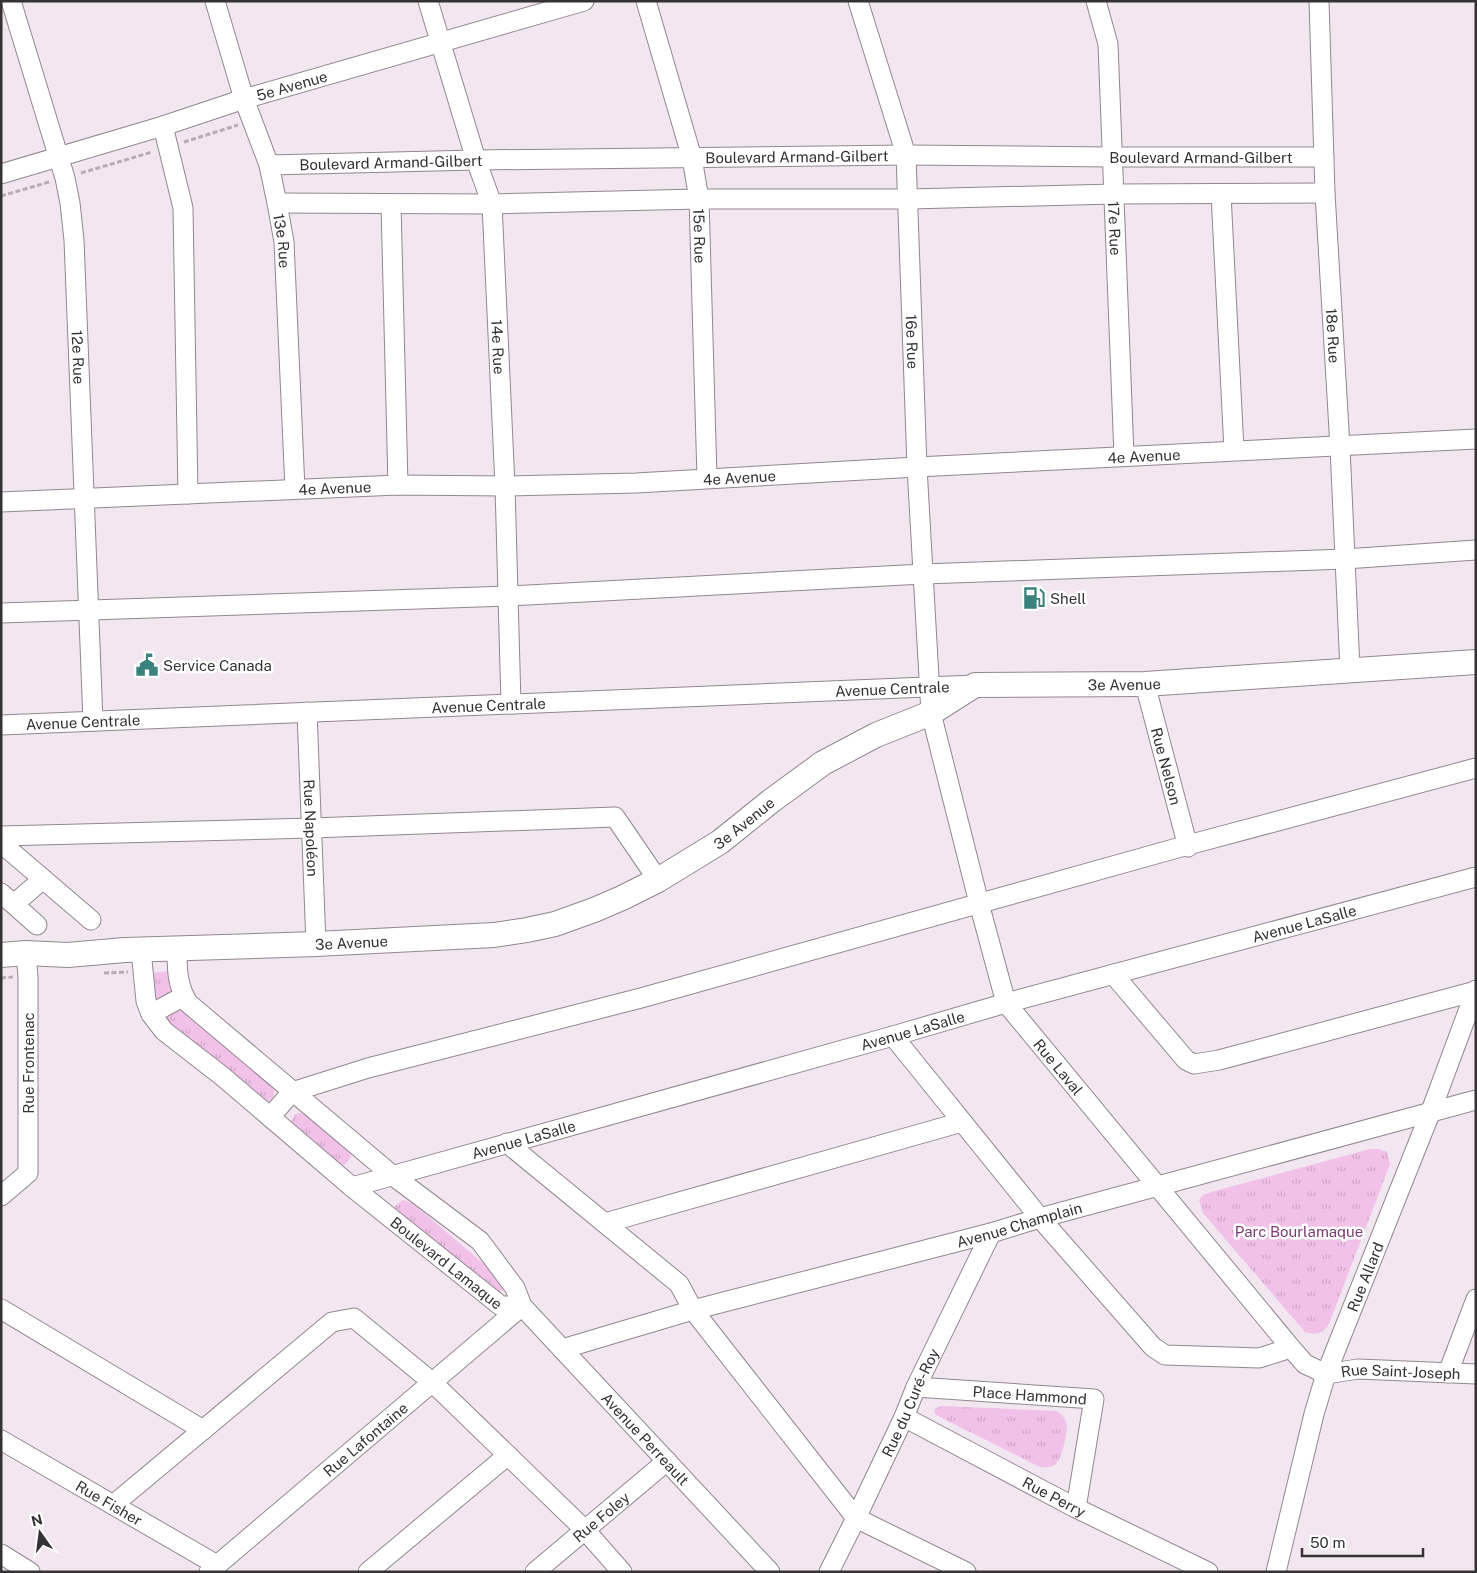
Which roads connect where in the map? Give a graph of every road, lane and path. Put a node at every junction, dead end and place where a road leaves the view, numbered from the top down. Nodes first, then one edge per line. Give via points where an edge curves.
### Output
1 (11, 1) edge
2 (215, 1) edge
3 (428, 1) edge
4 (584, 1) edge
5 (646, 1) edge
6 (858, 1) edge
7 (1096, 1) edge
8 (1319, 1) edge
9 (440, 42) junction
10 (244, 99) junction
11 (163, 126) junction
12 (906, 155) junction
13 (59, 156) junction
14 (1112, 157) junction
15 (1324, 157) junction
16 (692, 158) junction
17 (476, 160) junction
18 (269, 165) junction
19 (1, 174) edge
20 (65, 178) junction
21 (1114, 194) junction
22 (1221, 194) junction
23 (1325, 194) junction
24 (1, 196) edge
25 (908, 198) junction
26 (699, 199) junction
27 (277, 203) junction
28 (391, 204) junction
29 (492, 204) junction
30 (1476, 439) edge
31 (1340, 447) junction
32 (1234, 450) junction
33 (1124, 456) junction
34 (917, 467) junction
35 (707, 478) junction
36 (398, 485) junction
37 (506, 486) junction
38 (295, 489) junction
39 (188, 494) junction
40 (83, 498) junction
41 (1, 502) edge
42 (1476, 550) edge
43 (1345, 559) junction
44 (923, 574) junction
45 (509, 596) junction
46 (88, 610) junction
47 (1, 613) edge
48 (1476, 662) edge
49 (1350, 670) junction
50 (1145, 684) junction
51 (975, 685) junction
52 (928, 687) junction
53 (511, 704) junction
54 (307, 712) junction
55 (931, 713) junction
56 (93, 721) junction
57 (1, 725) edge
58 (1476, 768) edge
59 (312, 828) junction
60 (1, 836) edge
61 (1, 843) edge
62 (1188, 846) junction
63 (1476, 877) edge
64 (43, 879) junction
65 (658, 880) junction
66 (8, 899) edge
67 (979, 904) junction
68 (92, 920) dead end
69 (37, 925) dead end
70 (316, 944) junction
71 (177, 949) junction
72 (141, 950) junction
73 (1, 954) edge
74 (26, 954) junction
75 (1113, 974) junction
76 (1476, 991) edge
77 (184, 996) junction
78 (1006, 1003) junction
79 (151, 1014) junction
80 (893, 1036) junction
81 (292, 1092) junction
82 (1476, 1100) edge
83 (1431, 1111) junction
84 (270, 1117) junction
85 (962, 1122) junction
86 (507, 1143) junction
87 (392, 1175) junction
88 (1158, 1186) junction
89 (352, 1187) junction
90 (1, 1196) edge
91 (1040, 1218) junction
92 (605, 1223) junction
93 (991, 1233) junction
94 (1476, 1299) edge
95 (522, 1306) junction
96 (1, 1310) edge
97 (693, 1310) junction
98 (1291, 1348) junction
99 (562, 1349) junction
100 (1448, 1373) junction
101 (1326, 1374) junction
102 (1476, 1374) edge
103 (432, 1382) junction
104 (916, 1387) junction
105 (904, 1417) junction
106 (203, 1430) junction
107 (1, 1440) edge
108 (508, 1456) junction
109 (667, 1462) junction
110 (113, 1505) junction
111 (1076, 1508) junction
112 (856, 1518) junction
113 (585, 1530) junction
114 (1, 1554) edge
115 (213, 1569) edge
116 (30, 1572) edge
117 (368, 1572) edge
118 (535, 1572) edge
119 (622, 1572) edge
120 (770, 1572) edge
121 (829, 1572) edge
122 (966, 1572) edge
123 (1208, 1572) edge
124 (1276, 1572) edge

1 - 13 street, 12e Rue
2 - 10 street, 13e Rue
3 - 9 street, 14e Rue
4 - 9 street, 5e Avenue
5 - 16 street, 15e Rue
6 - 12 street, 16e Rue
7 - 14 street, 17e Rue via 1108,44
8 - 15 street, 18e Rue
9 - 10 street, 5e Avenue
9 - 17 street, 14e Rue
10 - 11 street, 5e Avenue
10 - 18 street, 13e Rue
11 - 13 street, 5e Avenue
11 - 39 street via 184,208
12 - 14 street, Boulevard Armand-Gilbert
12 - 16 street, Boulevard Armand-Gilbert
12 - 25 street, 16e Rue
13 - 19 street, 5e Avenue
13 - 20 street, 12e Rue
14 - 15 street, Boulevard Armand-Gilbert
14 - 21 street, 17e Rue
15 - 23 street, 18e Rue
16 - 17 street, Boulevard Armand-Gilbert
16 - 26 street, 15e Rue
17 - 18 street, Boulevard Armand-Gilbert
17 - 29 street, 14e Rue
18 - 27 street, 13e Rue
20 - 24 path
20 - 40 street, 12e Rue via 74,240
21 - 22 street
21 - 25 street
21 - 33 street, 17e Rue
22 - 23 street
22 - 32 street
23 - 31 street, 18e Rue
25 - 26 street
25 - 34 street, 16e Rue
26 - 29 street
26 - 35 street, 15e Rue
27 - 28 street
27 - 38 street, 13e Rue via 284,242
28 - 29 street
28 - 36 street
29 - 37 street, 14e Rue
30 - 31 street, 4e Avenue
31 - 32 street, 4e Avenue
31 - 43 street, 18e Rue
32 - 33 street, 4e Avenue
33 - 34 street, 4e Avenue
34 - 35 street, 4e Avenue
34 - 44 street, 16e Rue
35 - 37 street, 4e Avenue
36 - 37 street, 4e Avenue
36 - 38 street, 4e Avenue
37 - 45 street, 14e Rue
38 - 39 street, 4e Avenue
39 - 40 street, 4e Avenue
40 - 41 street, 4e Avenue
40 - 46 street, 12e Rue
42 - 43 street
43 - 44 street
43 - 49 street, 18e Rue
44 - 45 street
44 - 52 street, 16e Rue
45 - 46 street
45 - 53 street, 14e Rue
46 - 47 street
46 - 56 street, 12e Rue
48 - 49 main road, 3e Avenue
49 - 50 main road, 3e Avenue
50 - 51 main road, 3e Avenue
50 - 62 street, Rue Nelson
51 - 52 street, Avenue Centrale
51 - 55 main road, 3e Avenue
52 - 53 street, Avenue Centrale
52 - 55 street, Rue Laval
53 - 54 street, Avenue Centrale
54 - 56 street, Avenue Centrale
54 - 59 street, Rue Napoléon
55 - 65 main road, 3e Avenue via 876,735 824,763 720,842
55 - 67 street, Rue Laval
56 - 57 street, Avenue Centrale
58 - 62 street
59 - 60 street
59 - 65 street via 615,817
59 - 70 street, Rue Napoléon
61 - 64 street
62 - 67 street
63 - 75 street, Avenue LaSalle
64 - 66 street
64 - 68 street
65 - 70 main road, 3e Avenue via 594,910 527,930 494,935
66 - 69 street
67 - 78 street, Rue Laval
67 - 81 street via 641,998 368,1068
70 - 71 main road, 3e Avenue
71 - 72 main road, 3e Avenue
71 - 77 street, Boulevard Lamaque via 180,991
72 - 74 main road, 3e Avenue
72 - 79 street, Boulevard Lamaque via 146,1002
73 - 74 main road, 3e Avenue
74 - 90 street, Rue Frontenac via 28,1173
75 - 76 street via 1186,1060 1194,1064
75 - 78 street, Avenue LaSalle
76 - 83 street, Rue Allard
77 - 79 street
77 - 81 street, Boulevard Lamaque via 188,1003
78 - 80 street, Avenue LaSalle
78 - 88 street, Rue Laval
79 - 84 street, Boulevard Lamaque via 164,1031
80 - 85 street
80 - 86 street, Avenue LaSalle
81 - 84 street
81 - 87 street, Boulevard Lamaque
82 - 83 street, Avenue Champlain
83 - 88 street, Avenue Champlain
83 - 101 street, Rue Allard
84 - 89 street, Boulevard Lamaque
85 - 91 street
85 - 92 street
86 - 87 street, Avenue LaSalle
86 - 92 street
87 - 89 street, Avenue LaSalle
87 - 95 street, Boulevard Lamaque via 480,1241 515,1288
88 - 91 street, Avenue Champlain
88 - 98 street, Rue Laval
89 - 95 street, Boulevard Lamaque via 501,1306
91 - 93 street, Avenue Champlain
91 - 98 street via 1153,1347 1165,1356 1259,1358
92 - 97 street via 679,1284
93 - 97 street, Avenue Champlain
93 - 104 street, Rue du Curé-Roy
94 - 100 street
95 - 99 street, Avenue Perreault
95 - 103 street, Rue Lafontaine
96 - 106 street
97 - 99 street, Avenue Champlain
97 - 112 street
98 - 101 street, Rue Laval via 1305,1364
99 - 109 street, Avenue Perreault
100 - 101 street, Rue Saint-Joseph via 1358,1369
100 - 102 street, Rue Saint-Joseph
101 - 124 street, Rue Allard
103 - 106 street via 354,1318 332,1322
103 - 108 street
103 - 115 street, Rue Lafontaine
104 - 105 street, Rue du Curé-Roy
104 - 111 street, Place Hammond via 1094,1399
105 - 111 street, Rue Perry
105 - 112 street, Rue du Curé-Roy
106 - 110 street
107 - 110 street, Rue Fisher
108 - 113 street
108 - 117 street
109 - 113 street, Rue Foley
109 - 120 street, Avenue Perreault
110 - 115 street, Rue Fisher
111 - 123 street, Rue Perry
112 - 121 street, Rue du Curé-Roy
112 - 122 street
113 - 118 street, Rue Foley
113 - 119 street
114 - 116 street

